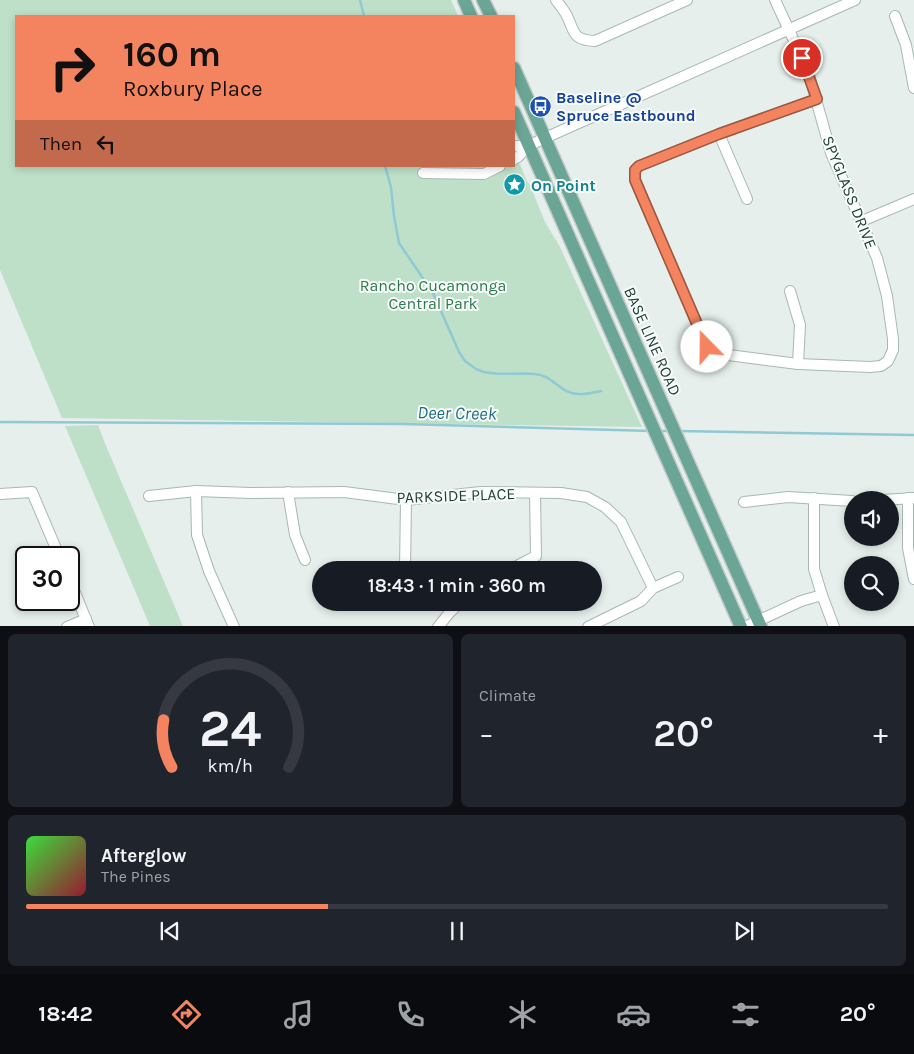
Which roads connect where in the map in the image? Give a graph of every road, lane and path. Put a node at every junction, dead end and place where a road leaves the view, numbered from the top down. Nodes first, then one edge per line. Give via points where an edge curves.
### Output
1 (464, 0) edge
2 (484, 0) edge
3 (556, 0) edge
4 (687, 0) edge
5 (775, 0) edge
6 (855, 0) edge
7 (471, 15) edge
8 (491, 15) edge
9 (896, 16) dead end
10 (790, 29) junction
11 (910, 44) edge
12 (515, 70) edge
13 (914, 88) edge
14 (817, 99) junction
15 (515, 114) edge
16 (719, 134) junction
17 (545, 138) junction
18 (515, 146) edge
19 (528, 146) junction
20 (515, 159) edge
21 (498, 167) edge
22 (472, 170) edge
23 (422, 173) dead end
24 (747, 199) dead end
25 (914, 199) edge
26 (862, 222) junction
27 (790, 292) dead end
28 (798, 364) junction
29 (196, 491) junction
30 (288, 492) junction
31 (535, 493) junction
32 (0, 494) edge
33 (149, 496) dead end
34 (814, 498) junction
35 (911, 498) edge
36 (406, 500) junction
37 (844, 500) edge
38 (744, 502) dead end
39 (55, 546) edge
40 (305, 560) dead end
41 (405, 561) edge
42 (526, 561) edge
43 (678, 577) dead end
44 (914, 579) edge
45 (653, 588) junction
46 (822, 595) junction
47 (80, 604) edge
48 (451, 611) edge
49 (88, 623) edge
50 (603, 623) edge
51 (760, 624) edge
52 (67, 626) edge
53 (234, 626) edge
54 (438, 626) edge
55 (588, 626) edge
56 (743, 626) edge
57 (834, 626) edge

1 - 7 main road
2 - 8 main road
3 - 4 street via 566,14 572,33 584,41 595,41
5 - 10 street, SPYGLASS DRIVE
6 - 10 street
9 - 11 street
10 - 14 street, SPYGLASS DRIVE
10 - 17 street
11 - 13 street
12 - 17 main road, BASE LINE ROAD
14 - 16 street
14 - 26 street, SPYGLASS DRIVE via 834,160
15 - 19 main road
16 - 24 street
16 - 28 street via 639,166 635,170 635,180 707,347 713,353
17 - 19 street
17 - 51 main road, BASE LINE ROAD
18 - 19 street
19 - 20 street
19 - 56 main road
21 - 22 street via 484,174
22 - 23 street
25 - 26 street
26 - 28 street, SPYGLASS DRIVE via 888,296 893,350 888,361 880,366
27 - 28 street via 800,325
29 - 30 street, PARKSIDE PLACE
29 - 33 street, PARKSIDE PLACE
29 - 53 street via 198,535 209,571
30 - 36 street, PARKSIDE PLACE via 344,492
30 - 40 street via 295,535
31 - 36 street, PARKSIDE PLACE via 481,492
31 - 42 street via 536,556
31 - 45 street, PARKSIDE PLACE via 586,497 606,507 621,522
32 - 39 street via 32,492
34 - 37 street
34 - 38 street
34 - 46 street via 814,568
35 - 44 street via 908,548
36 - 41 street
43 - 45 street
45 - 50 street via 641,601
46 - 51 street via 801,601
46 - 57 street
47 - 49 street
48 - 54 street
49 - 52 street
50 - 55 street
51 - 56 street

